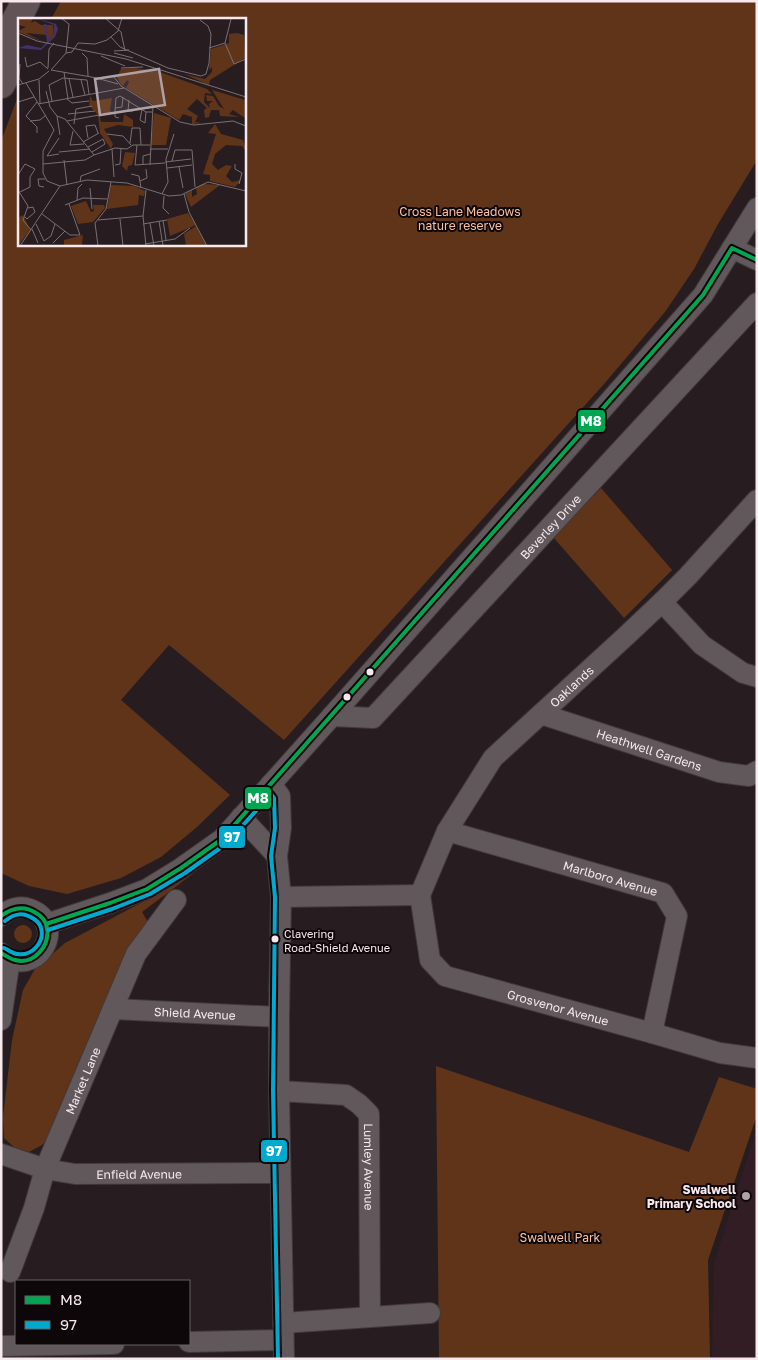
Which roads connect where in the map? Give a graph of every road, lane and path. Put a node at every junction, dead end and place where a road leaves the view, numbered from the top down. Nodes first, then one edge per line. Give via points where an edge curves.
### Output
1 (26, 1) edge
2 (44, 1) edge
3 (36, 18) edge
4 (1, 50) edge
5 (18, 52) edge
6 (1, 84) edge
7 (757, 208) edge
8 (732, 248) junction
9 (757, 260) edge
10 (757, 303) edge
11 (757, 500) edge
12 (662, 602) junction
13 (757, 677) edge
14 (541, 714) junction
15 (332, 716) junction
16 (757, 771) edge
17 (271, 784) junction
18 (241, 817) junction
19 (447, 831) junction
20 (277, 856) junction
21 (420, 894) junction
22 (282, 897) junction
23 (176, 900) dead end
24 (2, 915) edge
25 (46, 924) junction
26 (6, 956) edge
27 (113, 1009) junction
28 (279, 1017) junction
29 (1, 1020) edge
30 (652, 1033) junction
31 (757, 1058) edge
32 (279, 1091) junction
33 (1, 1154) edge
34 (45, 1170) junction
35 (279, 1173) junction
36 (10, 1272) dead end
37 (430, 1313) dead end
38 (370, 1317) junction
39 (283, 1341) edge
40 (190, 1342) edge
41 (58, 1345) edge
42 (1, 1346) edge

1 - 4 highway
2 - 3 highway
5 - 6 highway
7 - 8 street
8 - 9 street
8 - 15 street via 703,295
10 - 15 street, Beverley Drive via 374,718
11 - 12 street, Oaklands
12 - 13 street via 702,645 743,672
12 - 14 street, Oaklands
14 - 16 street, Heathwell Gardens via 719,772 749,776
14 - 19 street, Oaklands via 493,758
15 - 17 street
17 - 18 street
17 - 20 street via 280,796 281,828
18 - 20 street
18 - 25 street via 222,839 147,889
19 - 21 street, Oaklands
19 - 30 street, Marlboro Avenue via 663,893 678,916
20 - 22 street
21 - 22 street
21 - 30 street, Grosvenor Avenue via 430,960 445,976
22 - 28 street
23 - 27 street, Market Lane via 136,954
24 - 25 street via 18,907 26,908 41,916
25 - 26 street via 47,942 36,957 19,962
26 - 29 street
27 - 28 street, Shield Avenue
27 - 34 street, Market Lane
28 - 32 street
30 - 31 street, Grosvenor Avenue via 720,1054
32 - 35 street
32 - 38 street, Lumley Avenue via 346,1095 369,1114
33 - 34 street, Enfield Avenue
34 - 35 street, Enfield Avenue via 75,1174
34 - 36 street, Market Lane
35 - 39 street
37 - 38 street
38 - 39 street
39 - 40 street
41 - 42 street

